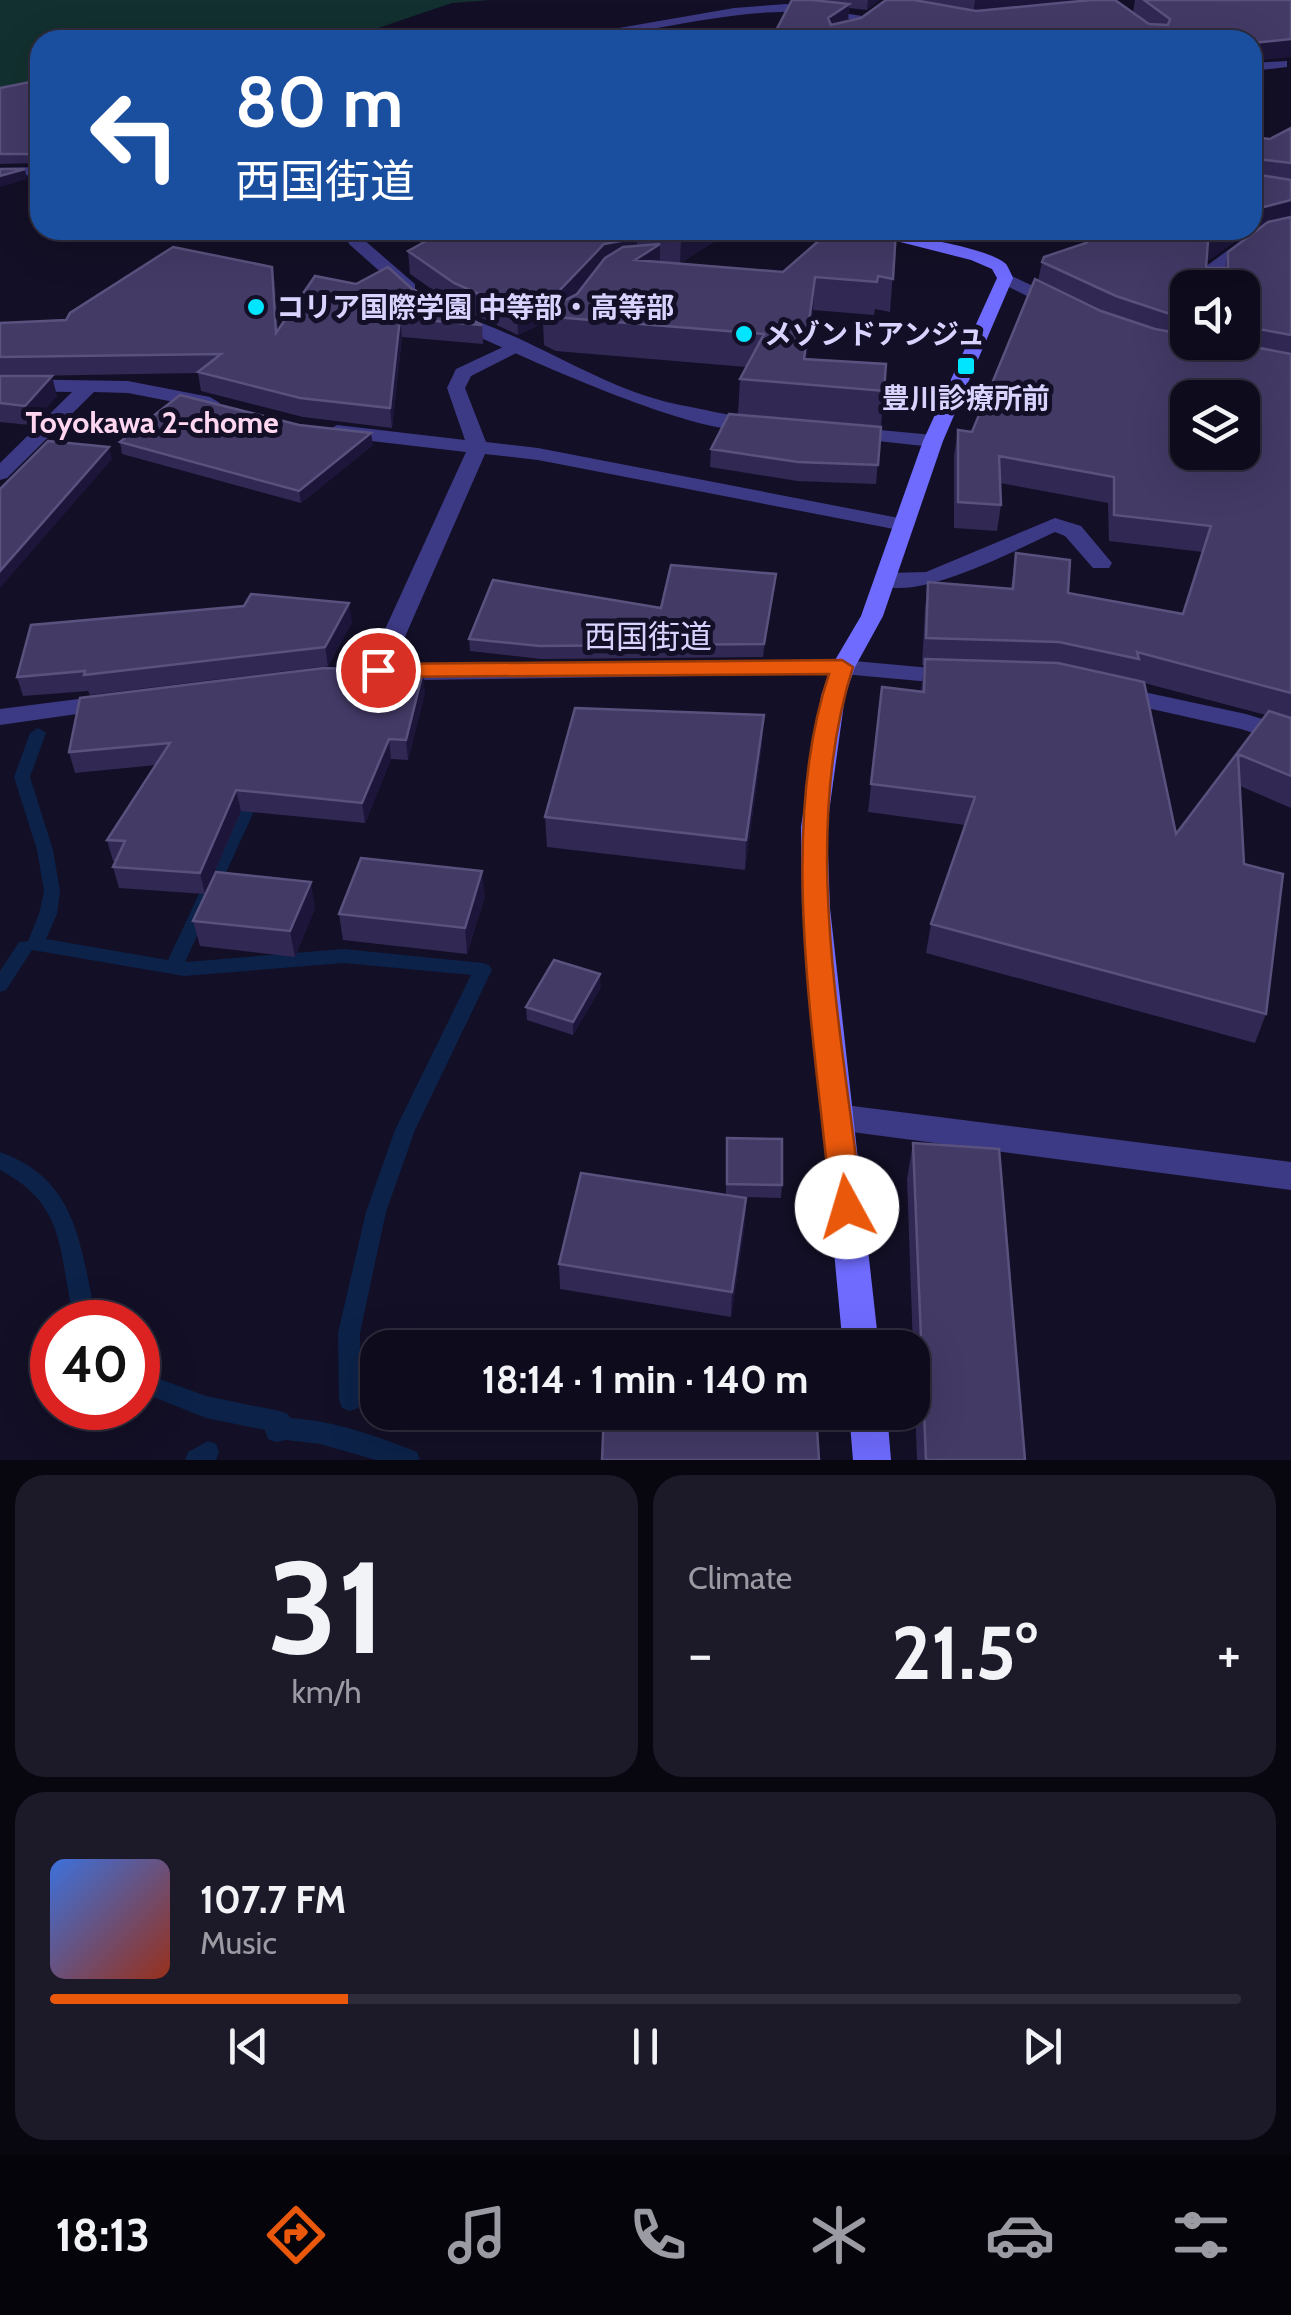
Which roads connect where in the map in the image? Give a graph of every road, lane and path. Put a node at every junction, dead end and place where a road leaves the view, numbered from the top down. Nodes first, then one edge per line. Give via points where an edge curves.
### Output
1 (886, 8) edge
2 (870, 18) junction
3 (620, 30) edge
4 (851, 30) edge
5 (1282, 64) edge
6 (1262, 66) edge
7 (30, 171) edge
8 (0, 172) edge
9 (1291, 229) edge
10 (1262, 236) edge
11 (355, 240) edge
12 (905, 240) edge
13 (1252, 240) edge
14 (1212, 270) edge
15 (1005, 278) junction
16 (1071, 311) edge
17 (527, 341) junction
18 (0, 385) edge
19 (90, 385) junction
20 (224, 406) edge
21 (780, 427) edge
22 (319, 429) edge
23 (819, 430) edge
24 (933, 441) junction
25 (478, 447) junction
26 (0, 474) edge
27 (904, 525) junction
28 (1101, 564) dead end
29 (885, 580) junction
30 (842, 667) junction
31 (378, 670) junction
32 (325, 677) edge
33 (978, 678) edge
34 (1092, 688) edge
35 (140, 700) edge
36 (0, 717) edge
37 (1291, 737) edge
38 (838, 1116) junction
39 (1291, 1176) edge
40 (859, 1330) edge
41 (870, 1430) edge
42 (872, 1460) edge

1 - 2 street
2 - 3 street via 786,8
2 - 4 street
5 - 6 street
7 - 8 street
9 - 10 street
11 - 17 street via 429,304 470,328
12 - 15 street via 976,256 1000,266
13 - 14 street
15 - 16 street
15 - 24 street
17 - 21 street via 652,404
17 - 25 street via 462,373 456,388
18 - 19 street
19 - 20 street
19 - 26 street
22 - 25 street
23 - 24 street
24 - 27 street
25 - 27 street
25 - 31 street
27 - 29 street
28 - 29 street via 1073,531 1055,524 930,579
29 - 30 street
30 - 31 street, 西国街道
30 - 33 street, 西国街道
30 - 38 street via 814,827
31 - 32 street, 西国街道
34 - 37 street
35 - 36 street
38 - 39 street
38 - 40 street
41 - 42 street

